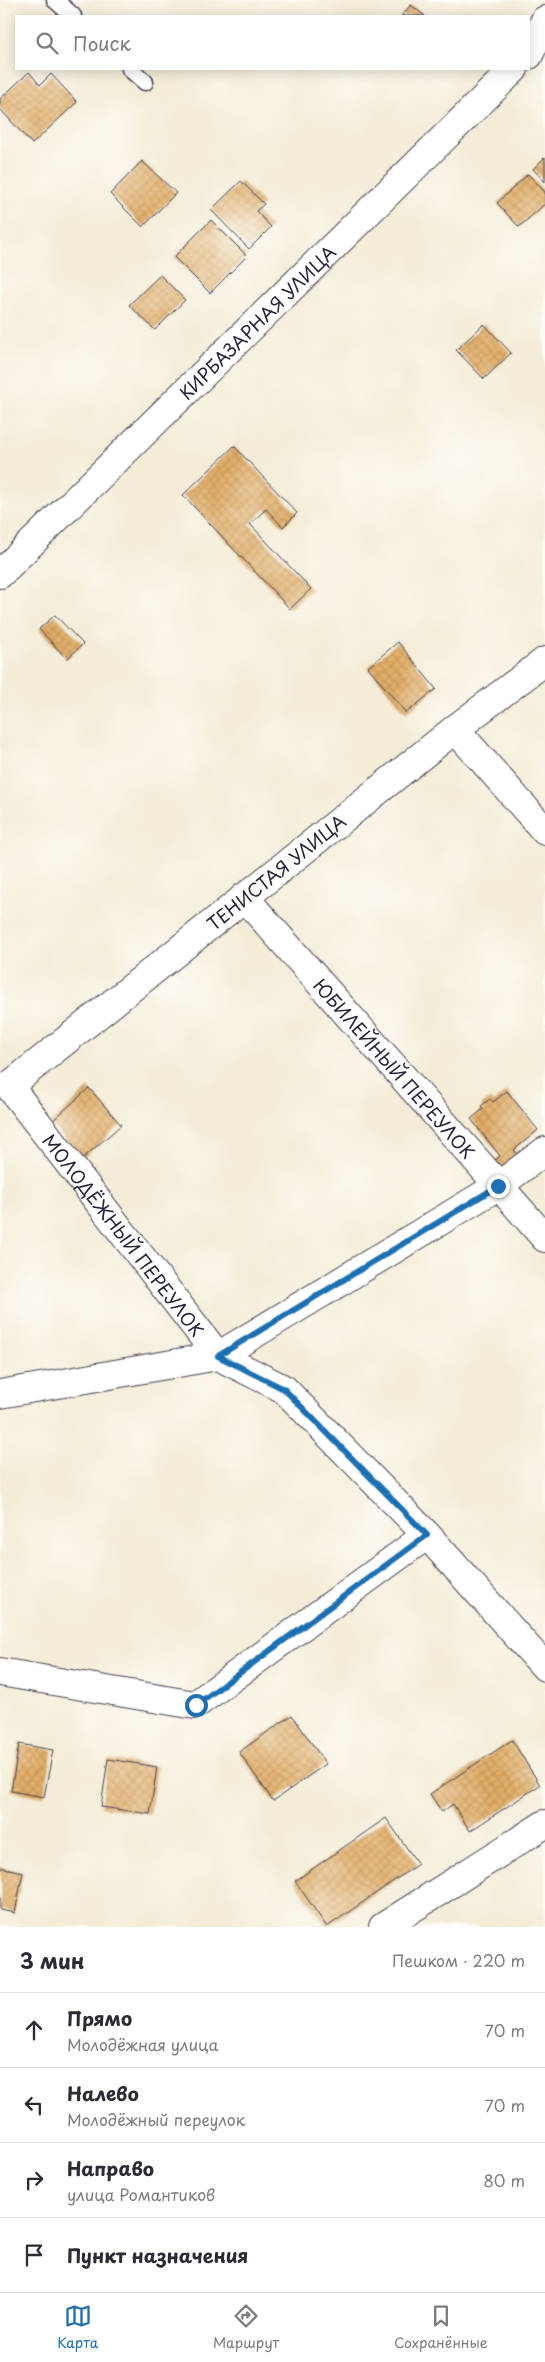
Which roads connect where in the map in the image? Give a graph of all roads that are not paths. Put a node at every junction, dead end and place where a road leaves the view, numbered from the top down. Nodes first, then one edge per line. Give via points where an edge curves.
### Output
1 (55, 0) edge
2 (542, 0) edge
3 (545, 8) edge
4 (72, 15) edge
5 (545, 20) edge
6 (530, 52) edge
7 (131, 70) edge
8 (513, 70) edge
9 (145, 82) dead end
10 (0, 574) edge
11 (545, 661) edge
12 (455, 729) junction
13 (545, 831) edge
14 (244, 897) junction
15 (9, 1086) joint
16 (545, 1152) edge
17 (498, 1186) junction
18 (545, 1238) edge
19 (218, 1356) junction
20 (0, 1394) edge
21 (427, 1535) junction
22 (545, 1667) edge
23 (0, 1672) edge
24 (545, 1824) edge
25 (384, 1927) edge

1 - 4 lane
2 - 3 street
5 - 6 street
7 - 9 lane
8 - 10 street, КИРБАЗАРНАЯ УЛИЦА
11 - 12 street, ТЕНИСТАЯ УЛИЦА
12 - 13 street
12 - 14 street, ТЕНИСТАЯ УЛИЦА
14 - 15 street, ТЕНИСТАЯ УЛИЦА
14 - 17 street, ЮБИЛЕЙНЫЙ ПЕРЕУЛОК
15 - 19 street, МОЛОДЁЖНЫЙ ПЕРЕУЛОК
16 - 17 street
17 - 18 street, ЮБИЛЕЙНЫЙ ПЕРЕУЛОК
17 - 19 street
19 - 20 street
19 - 21 street, МОЛОДЁЖНЫЙ ПЕРЕУЛОК via 284,1389
21 - 22 street, МОЛОДЁЖНЫЙ ПЕРЕУЛОК
21 - 23 street via 196,1705
24 - 25 street

